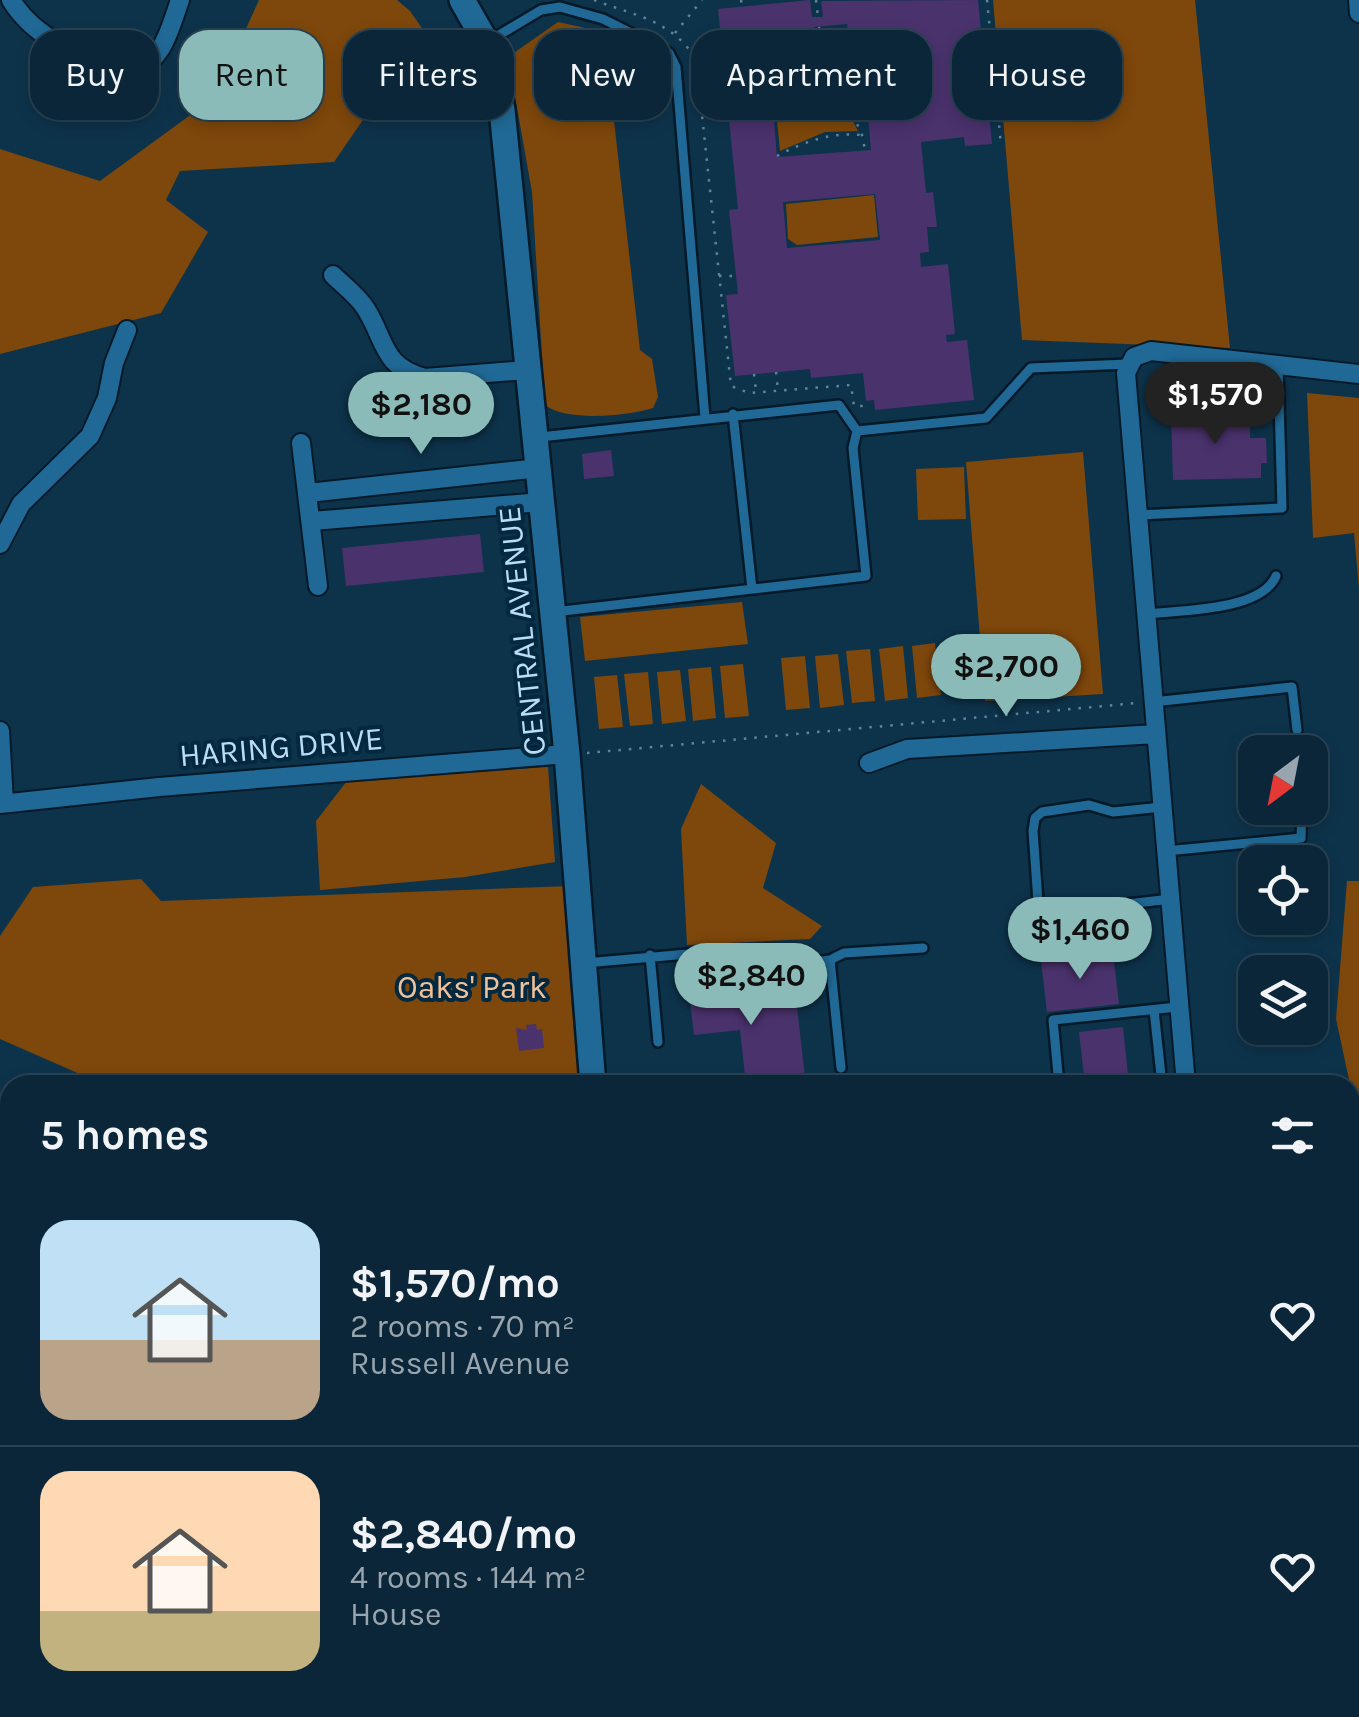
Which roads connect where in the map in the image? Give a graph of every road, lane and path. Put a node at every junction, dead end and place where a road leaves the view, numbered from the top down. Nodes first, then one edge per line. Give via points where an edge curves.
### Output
1 (10, 0) edge
2 (180, 0) edge
3 (462, 0) edge
4 (594, 0) edge
5 (702, 0) edge
6 (741, 0) edge
7 (816, 0) edge
8 (987, 0) edge
9 (1358, 0) edge
10 (742, 7) dead end
11 (1359, 13) edge
12 (818, 17) dead end
13 (819, 27) dead end
14 (479, 30) edge
15 (508, 30) edge
16 (820, 30) edge
17 (675, 33) junction
18 (691, 53) edge
19 (503, 120) edge
20 (702, 120) edge
21 (855, 120) edge
22 (862, 135) junction
23 (1001, 145) dead end
24 (865, 150) dead end
25 (777, 156) dead end
26 (332, 276) dead end
27 (718, 276) junction
28 (736, 276) dead end
29 (127, 330) dead end
30 (1128, 364) junction
31 (1278, 365) junction
32 (527, 370) junction
33 (776, 372) dead end
34 (754, 374) dead end
35 (1359, 374) edge
36 (778, 391) junction
37 (756, 392) junction
38 (863, 406) dead end
39 (732, 414) junction
40 (705, 418) junction
41 (858, 431) junction
42 (537, 438) junction
43 (301, 443) dead end
44 (539, 468) junction
45 (492, 473) junction
46 (406, 482) junction
47 (308, 493) junction
48 (542, 502) junction
49 (495, 506) junction
50 (408, 513) junction
51 (1139, 514) junction
52 (312, 521) junction
53 (0, 544) edge
54 (1276, 576) dead end
55 (318, 586) dead end
56 (752, 589) junction
57 (551, 612) junction
58 (1147, 614) junction
59 (1154, 702) junction
60 (1297, 730) dead end
61 (0, 731) edge
62 (1156, 734) junction
63 (567, 754) junction
64 (869, 763) dead end
65 (2, 804) edge
66 (1162, 807) junction
67 (1301, 825) edge
68 (1166, 851) junction
69 (1170, 898) junction
70 (923, 948) dead end
71 (650, 955) junction
72 (830, 960) junction
73 (582, 963) junction
74 (1176, 1007) junction
75 (1154, 1010) junction
76 (658, 1042) dead end
77 (841, 1068) dead end
78 (591, 1075) edge
79 (1059, 1075) edge
80 (1161, 1075) edge
81 (1185, 1075) edge

1 - 2 street via 56,44 132,73 158,55
3 - 14 street, CENTRAL AVENUE
4 - 17 path
5 - 17 path
6 - 10 path
7 - 12 path
8 - 23 path
9 - 11 street
13 - 16 path
15 - 40 lane via 560,7 669,52 676,67
17 - 18 path
19 - 32 street, CENTRAL AVENUE
20 - 27 path
21 - 22 path
22 - 24 path
22 - 25 path via 838,134
26 - 32 street via 366,309 384,350 408,374
27 - 28 path
27 - 37 path via 731,386
29 - 53 street via 90,436 21,504
30 - 31 street via 1151,351
30 - 41 lane via 1031,368 986,418
30 - 51 street
31 - 35 street
31 - 51 lane via 1282,508
32 - 42 street, CENTRAL AVENUE
33 - 36 path
34 - 37 path
36 - 37 path
36 - 38 path via 851,385 854,406
39 - 40 lane
39 - 41 lane via 840,404
39 - 56 lane
40 - 42 lane
41 - 56 lane via 853,448 866,576
42 - 44 street, CENTRAL AVENUE
43 - 47 street
44 - 45 street
44 - 48 street, CENTRAL AVENUE
45 - 46 street
45 - 49 street
46 - 47 street
46 - 50 street
47 - 52 street
48 - 49 street
48 - 57 street, CENTRAL AVENUE
49 - 50 street
50 - 52 street
51 - 58 street
52 - 55 street
54 - 58 lane via 1256,599
56 - 57 lane
57 - 63 street, CENTRAL AVENUE
58 - 59 street
59 - 60 lane via 1292,687
59 - 62 street
59 - 63 path
61 - 65 street
62 - 64 street via 907,749
62 - 66 street
63 - 65 street, HARING DRIVE
63 - 73 street, CENTRAL AVENUE
66 - 68 street
66 - 69 lane via 1113,812 1089,805 1042,812 1032,832 1038,902 1057,912
67 - 68 lane via 1301,838
68 - 69 street
69 - 74 street
70 - 72 lane via 844,953
71 - 72 lane via 722,951 798,964
71 - 73 lane
71 - 76 lane
72 - 77 lane
73 - 78 street, CENTRAL AVENUE
74 - 75 lane
74 - 81 street
75 - 79 lane via 1053,1020
75 - 80 lane

